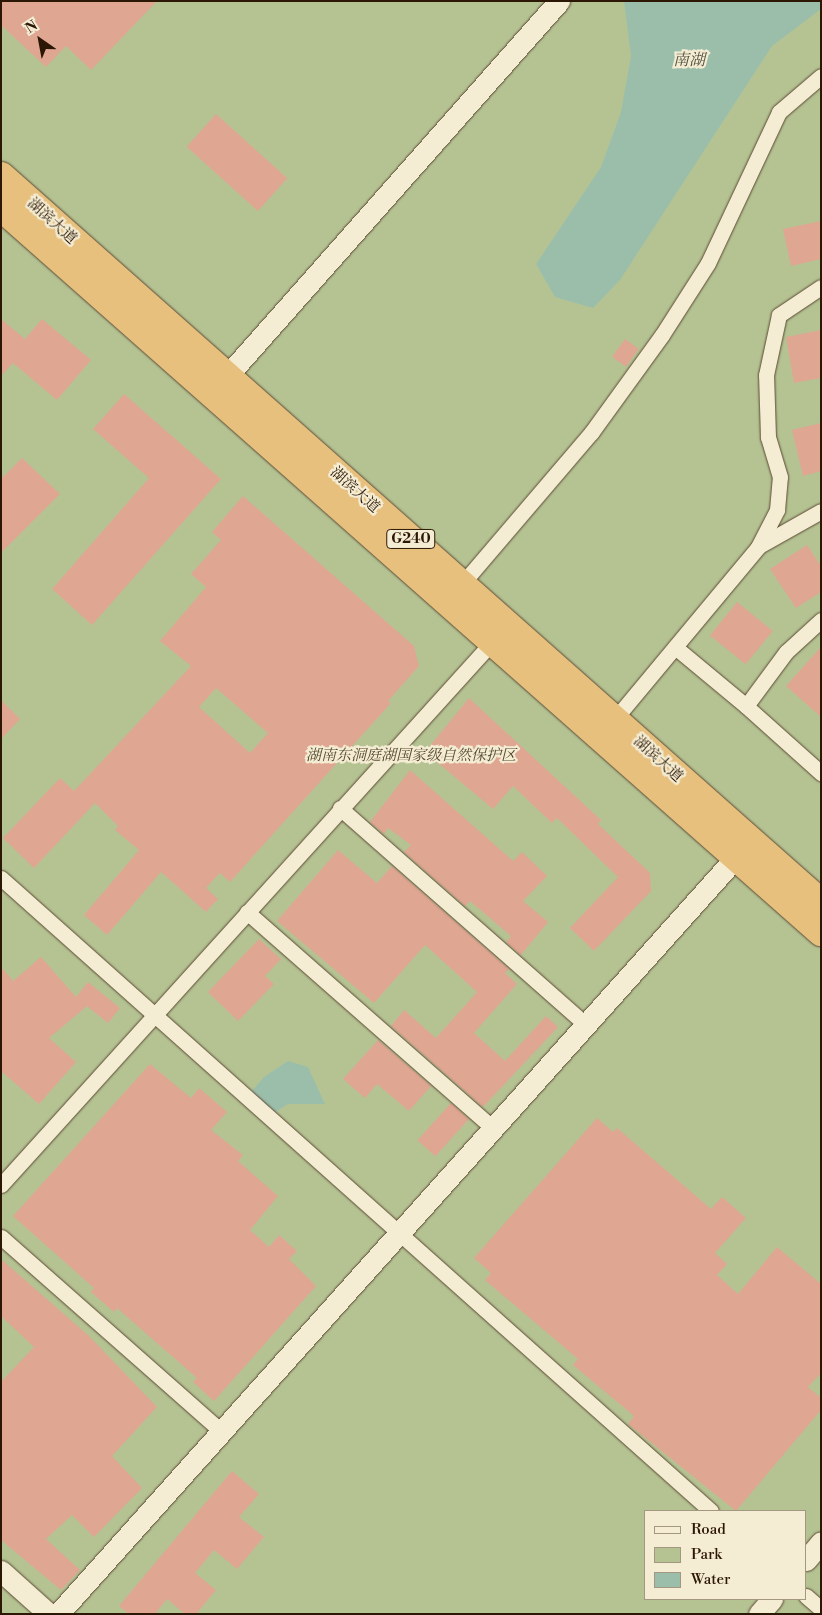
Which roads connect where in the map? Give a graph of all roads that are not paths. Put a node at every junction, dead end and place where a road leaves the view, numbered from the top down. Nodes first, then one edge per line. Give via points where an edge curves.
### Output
1 (559, 1) edge
2 (821, 76) edge
3 (1, 176) edge
4 (2, 208) edge
5 (821, 287) edge
6 (227, 376) junction
7 (821, 511) edge
8 (758, 547) junction
9 (462, 584) junction
10 (821, 620) edge
11 (493, 641) junction
12 (675, 647) junction
13 (746, 706) junction
14 (614, 720) junction
15 (821, 772) edge
16 (340, 808) junction
17 (736, 857) junction
18 (1, 878) edge
19 (821, 903) edge
20 (246, 912) junction
21 (821, 932) edge
22 (154, 1014) junction
23 (586, 1025) junction
24 (494, 1128) junction
25 (1, 1185) edge
26 (399, 1233) junction
27 (1, 1237) edge
28 (221, 1431) junction
29 (710, 1510) edge
30 (821, 1542) edge
31 (807, 1559) edge
32 (1, 1571) edge
33 (807, 1597) edge
34 (771, 1600) edge
35 (821, 1609) edge
36 (49, 1614) edge
37 (58, 1614) edge
38 (759, 1614) edge

1 - 6 street
2 - 9 street via 779,112 708,263 657,342 551,483
3 - 6 highway, 湖滨大道 / G240
4 - 11 highway, 湖滨大道 / G240
5 - 8 street via 779,315 766,375 768,437 780,477 777,510
6 - 9 highway, 湖滨大道 / G240
7 - 8 street
8 - 12 street
9 - 14 highway, 湖滨大道 / G240
10 - 13 street via 786,652
11 - 16 street
11 - 17 highway, 湖滨大道 / G240
12 - 13 street
12 - 14 street
13 - 15 street
14 - 19 highway, 湖滨大道 / G240
16 - 20 street
16 - 23 street
17 - 21 highway, 湖滨大道 / G240
17 - 23 street
18 - 22 street
20 - 22 street
20 - 24 street
22 - 25 street
22 - 26 street
23 - 24 street
24 - 26 street
26 - 28 street
26 - 29 street
27 - 28 street
28 - 37 street
30 - 31 street
32 - 36 street
33 - 35 street
34 - 38 street

